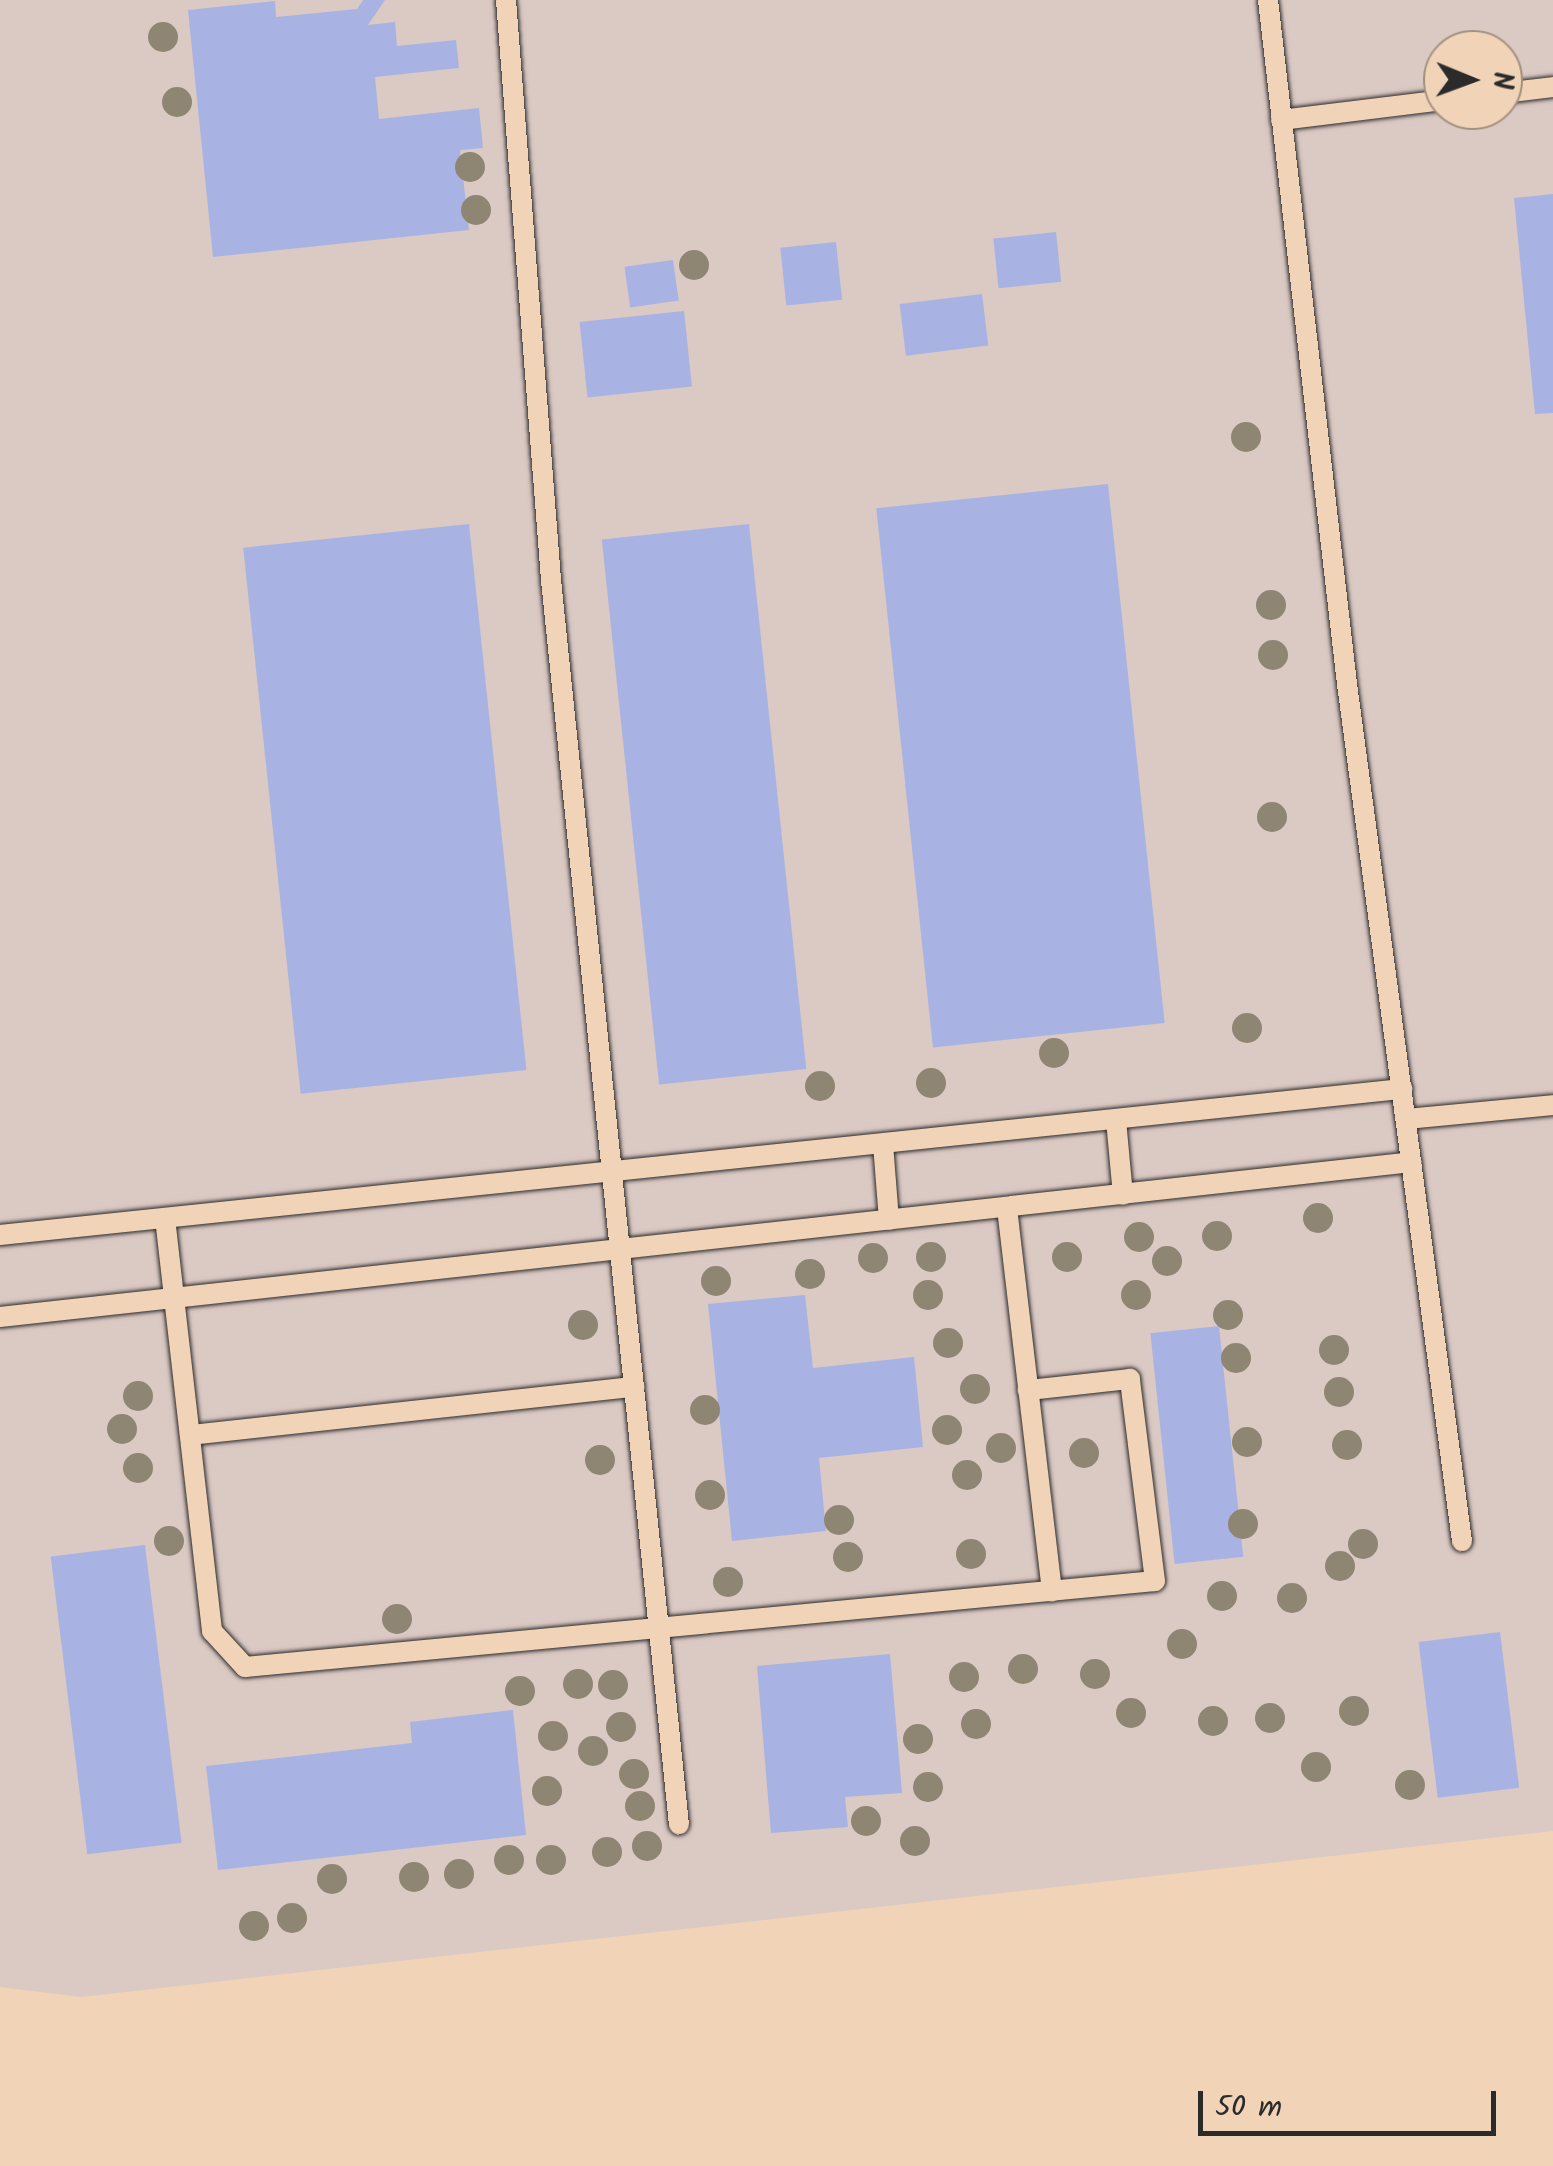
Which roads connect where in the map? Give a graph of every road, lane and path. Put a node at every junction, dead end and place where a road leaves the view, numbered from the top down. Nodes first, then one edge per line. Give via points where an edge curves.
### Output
1 (506, 0) edge
2 (1268, 0) edge
3 (1553, 87) edge
4 (1523, 91) edge
5 (1423, 102) edge
6 (1281, 120) junction
7 (1402, 1089) junction
8 (1553, 1105) edge
9 (1406, 1119) junction
10 (1116, 1120) junction
11 (882, 1144) junction
12 (1412, 1162) junction
13 (611, 1172) junction
14 (1123, 1195) junction
15 (1007, 1208) junction
16 (165, 1218) junction
17 (888, 1220) junction
18 (0, 1236) edge
19 (619, 1249) junction
20 (174, 1298) junction
21 (0, 1318) edge
22 (634, 1387) junction
23 (1028, 1390) junction
24 (190, 1435) junction
25 (1462, 1540) dead end
26 (1052, 1591) junction
27 (659, 1630) junction
28 (679, 1824) dead end

1 - 13 lane
2 - 6 lane
3 - 4 lane
5 - 6 lane
6 - 7 lane
7 - 9 lane
7 - 10 lane
8 - 9 lane
9 - 12 lane
10 - 11 lane
10 - 14 lane
11 - 13 lane
11 - 17 lane
12 - 14 lane
12 - 25 lane
13 - 16 lane
13 - 19 lane
14 - 15 lane
15 - 17 lane
15 - 23 lane
16 - 18 lane
16 - 20 lane
17 - 19 lane
19 - 20 lane
19 - 22 lane
20 - 21 lane
20 - 24 lane
22 - 24 lane
22 - 27 lane
23 - 26 lane
23 - 26 lane via 1130,1379 1155,1581
24 - 27 lane via 212,1631 224,1654 245,1667
26 - 27 lane
27 - 28 lane

